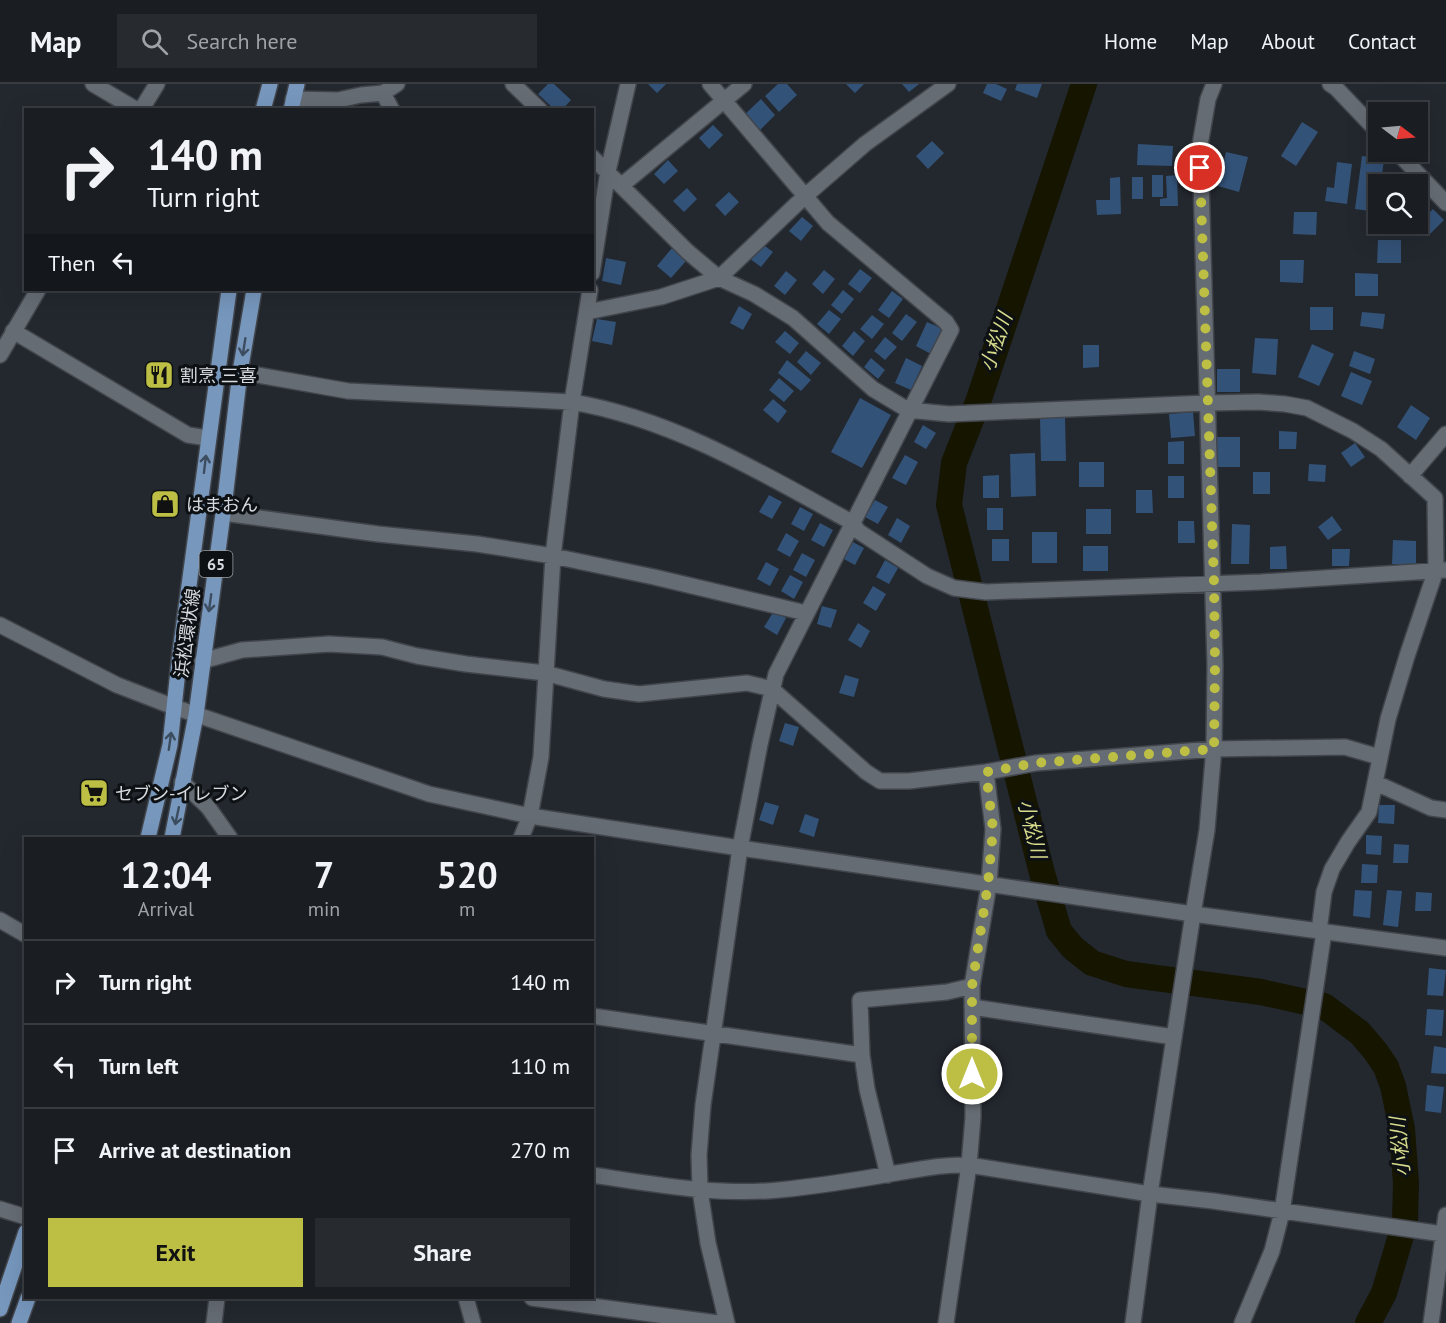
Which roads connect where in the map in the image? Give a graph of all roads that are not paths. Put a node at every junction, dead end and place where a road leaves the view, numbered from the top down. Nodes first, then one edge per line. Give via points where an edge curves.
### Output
1 (93, 84) edge
2 (157, 84) edge
3 (270, 84) edge
4 (297, 84) edge
5 (397, 84) edge
6 (513, 84) edge
7 (628, 84) edge
8 (710, 84) edge
9 (744, 84) edge
10 (948, 84) edge
11 (1214, 84) edge
12 (1330, 84) edge
13 (383, 93) junction
14 (724, 101) junction
15 (292, 104) edge
16 (135, 108) edge
17 (140, 108) edge
18 (264, 108) edge
19 (391, 108) edge
20 (538, 108) edge
21 (1368, 122) edge
22 (594, 159) edge
23 (1407, 162) edge
24 (608, 171) junction
25 (622, 185) junction
26 (804, 197) junction
27 (1446, 203) edge
28 (595, 230) edge
29 (719, 278) junction
30 (37, 291) edge
31 (229, 291) edge
32 (254, 291) edge
33 (590, 291) edge
34 (587, 312) junction
35 (14, 331) junction
36 (0, 354) edge
37 (240, 372) junction
38 (572, 402) junction
39 (1207, 403) junction
40 (908, 410) junction
41 (1446, 434) edge
42 (208, 438) junction
43 (1410, 476) junction
44 (223, 513) junction
45 (853, 523) junction
46 (553, 556) junction
47 (1441, 570) edge
48 (1214, 583) junction
49 (806, 613) junction
50 (0, 625) edge
51 (202, 661) junction
52 (545, 673) junction
53 (772, 688) junction
54 (174, 707) junction
55 (196, 716) junction
56 (1214, 749) junction
57 (1379, 758) junction
58 (993, 771) junction
59 (182, 782) junction
60 (1376, 783) junction
61 (1446, 810) edge
62 (530, 816) junction
63 (148, 837) edge
64 (172, 837) edge
65 (229, 837) edge
66 (521, 837) edge
67 (740, 848) junction
68 (988, 884) junction
69 (1193, 914) junction
70 (0, 920) edge
71 (1322, 932) junction
72 (24, 934) edge
73 (1446, 948) edge
74 (972, 986) junction
75 (972, 1007) junction
76 (594, 1016) edge
77 (713, 1034) junction
78 (1174, 1037) junction
79 (862, 1055) junction
80 (969, 1165) junction
81 (594, 1175) edge
82 (888, 1175) junction
83 (700, 1190) junction
84 (1150, 1194) junction
85 (0, 1209) edge
86 (1282, 1212) junction
87 (1446, 1215) edge
88 (24, 1216) edge
89 (1443, 1234) junction
90 (24, 1239) edge
91 (28, 1299) edge
92 (217, 1299) edge
93 (466, 1299) edge
94 (539, 1299) edge
95 (0, 1309) edge
96 (19, 1323) edge
97 (214, 1323) edge
98 (473, 1323) edge
99 (718, 1323) edge
100 (727, 1323) edge
101 (946, 1323) edge
102 (1133, 1323) edge
103 (1242, 1323) edge
104 (1431, 1323) edge

1 - 16 street
2 - 17 street
3 - 18 main road
4 - 15 main road
5 - 13 street
6 - 20 street
7 - 24 street
8 - 14 street
9 - 14 street
10 - 26 street via 865,144
11 - 39 street via 1200,145
12 - 21 street
13 - 15 street
13 - 19 street
14 - 25 street
14 - 26 street
22 - 24 street
23 - 27 street
24 - 25 street
24 - 28 street
25 - 29 street
26 - 29 street
26 - 40 street via 828,223 951,330
29 - 34 street via 661,297
29 - 40 street via 792,318 873,389
30 - 35 street
31 - 42 main road, 浜松環状線 / 65
32 -> 37 main road, 浜松環状線 / 65
33 - 34 street
34 - 38 street
35 - 36 street
35 - 42 street via 188,435
37 - 38 street via 348,391
37 - 44 main road, 浜松環状線 / 65
38 - 45 street via 606,408 671,430
38 - 46 street
39 - 40 street via 949,414
39 - 43 street via 1258,402 1307,408 1381,449
39 - 48 street
40 - 45 street
41 - 43 street
54 -> 42 main road, 浜松環状線 / 65
43 - 47 street via 1435,498
44 - 46 street
44 -> 51 main road, 浜松環状線 / 65
45 - 48 street via 858,531 917,570 954,588 986,592
45 - 49 street
46 - 49 street
46 - 52 street
47 - 48 street
47 - 57 street via 1407,656
48 - 56 street
49 - 53 street
50 - 54 street via 117,685
51 - 52 street via 242,650 329,644 382,647 466,664
51 - 55 main road, 浜松環状線 / 65
52 - 53 street via 639,694 747,683
52 - 62 street via 541,757
53 - 58 street via 880,781
53 - 67 street
54 - 55 street
63 -> 54 main road, 浜松環状線 / 65 via 170,745
55 - 59 main road, 浜松環状線 / 65
55 - 62 street via 429,794
56 - 57 street via 1345,747
56 - 58 street via 1029,764
56 - 69 street via 1207,830
57 - 60 street
58 - 68 street
59 -> 64 main road, 浜松環状線 / 65
59 - 65 street via 208,807
60 - 61 street via 1431,808
60 - 71 street via 1369,812 1332,869 1324,892
62 - 66 street
62 - 67 street
67 - 68 street
67 - 77 street
68 - 69 street
68 - 74 street
69 - 71 street
69 - 78 street
70 - 72 street
71 - 73 street
71 - 86 street
74 - 75 street
74 - 79 street via 860,1000
75 - 78 street
75 - 80 street via 973,1117
76 - 77 street
77 - 79 street
77 - 83 street via 703,1105
78 - 84 street
79 - 82 street
80 - 82 street
80 - 84 street
80 - 101 street
81 - 83 street
82 - 83 street via 779,1190
83 - 100 street
84 - 86 street
84 - 102 street
85 - 88 street
86 - 89 street
86 - 103 street via 1272,1251
87 - 89 street
89 - 104 street
90 - 95 main road
91 - 96 main road
92 - 97 street
93 - 98 street
94 - 99 street

